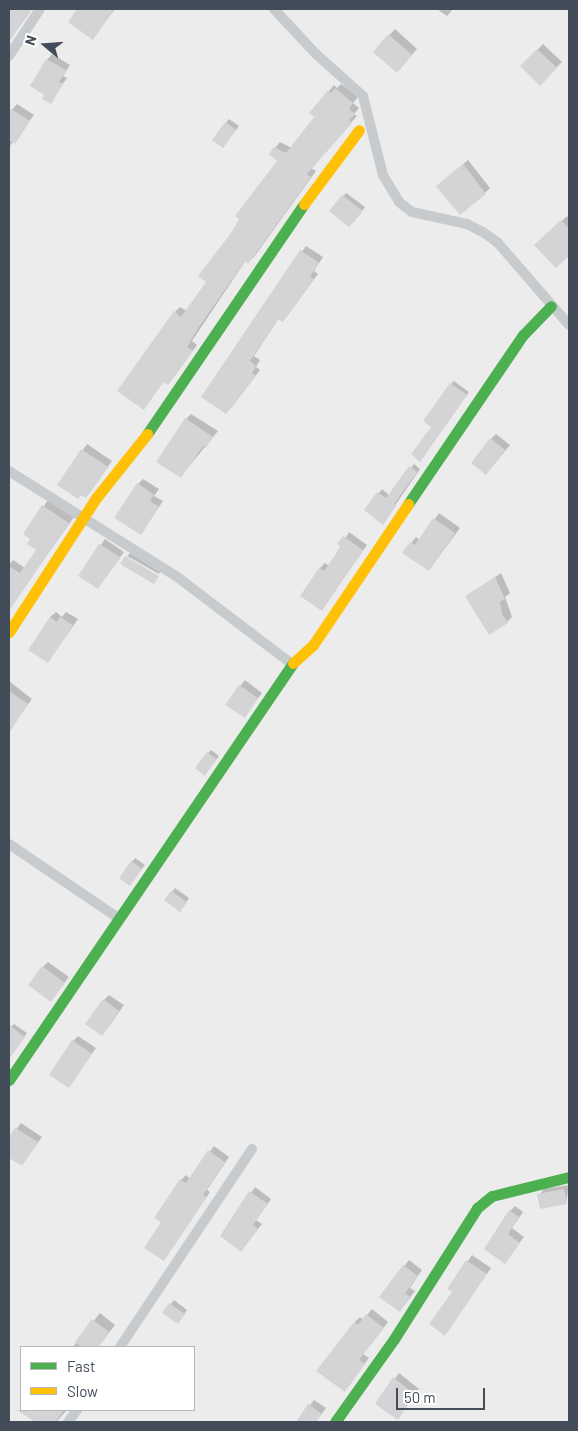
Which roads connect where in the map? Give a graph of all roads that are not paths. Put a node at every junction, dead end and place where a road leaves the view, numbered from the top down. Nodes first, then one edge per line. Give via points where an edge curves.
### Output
1 (40, 9) edge
2 (274, 9) edge
3 (9, 56) edge
4 (359, 130) dead end
5 (551, 306) junction
6 (569, 325) edge
7 (9, 471) edge
8 (84, 518) junction
9 (9, 632) edge
10 (292, 664) junction
11 (9, 844) edge
12 (118, 917) junction
13 (9, 1080) edge
14 (252, 1149) dead end
15 (569, 1176) edge
16 (121, 1346) edge
17 (76, 1411) edge
18 (68, 1422) edge
19 (335, 1422) edge

1 - 3 street
2 - 5 street via 326,64 363,96 383,175 399,202 412,212 467,224 483,232 498,243
4 - 8 street via 268,252 188,376
5 - 6 street
5 - 10 street via 508,356 313,645
7 - 8 street
8 - 9 street
8 - 10 street via 176,576
10 - 12 street
11 - 12 street
12 - 13 street
14 - 16 street
15 - 19 street via 492,1196 477,1208 394,1339
17 - 18 street

